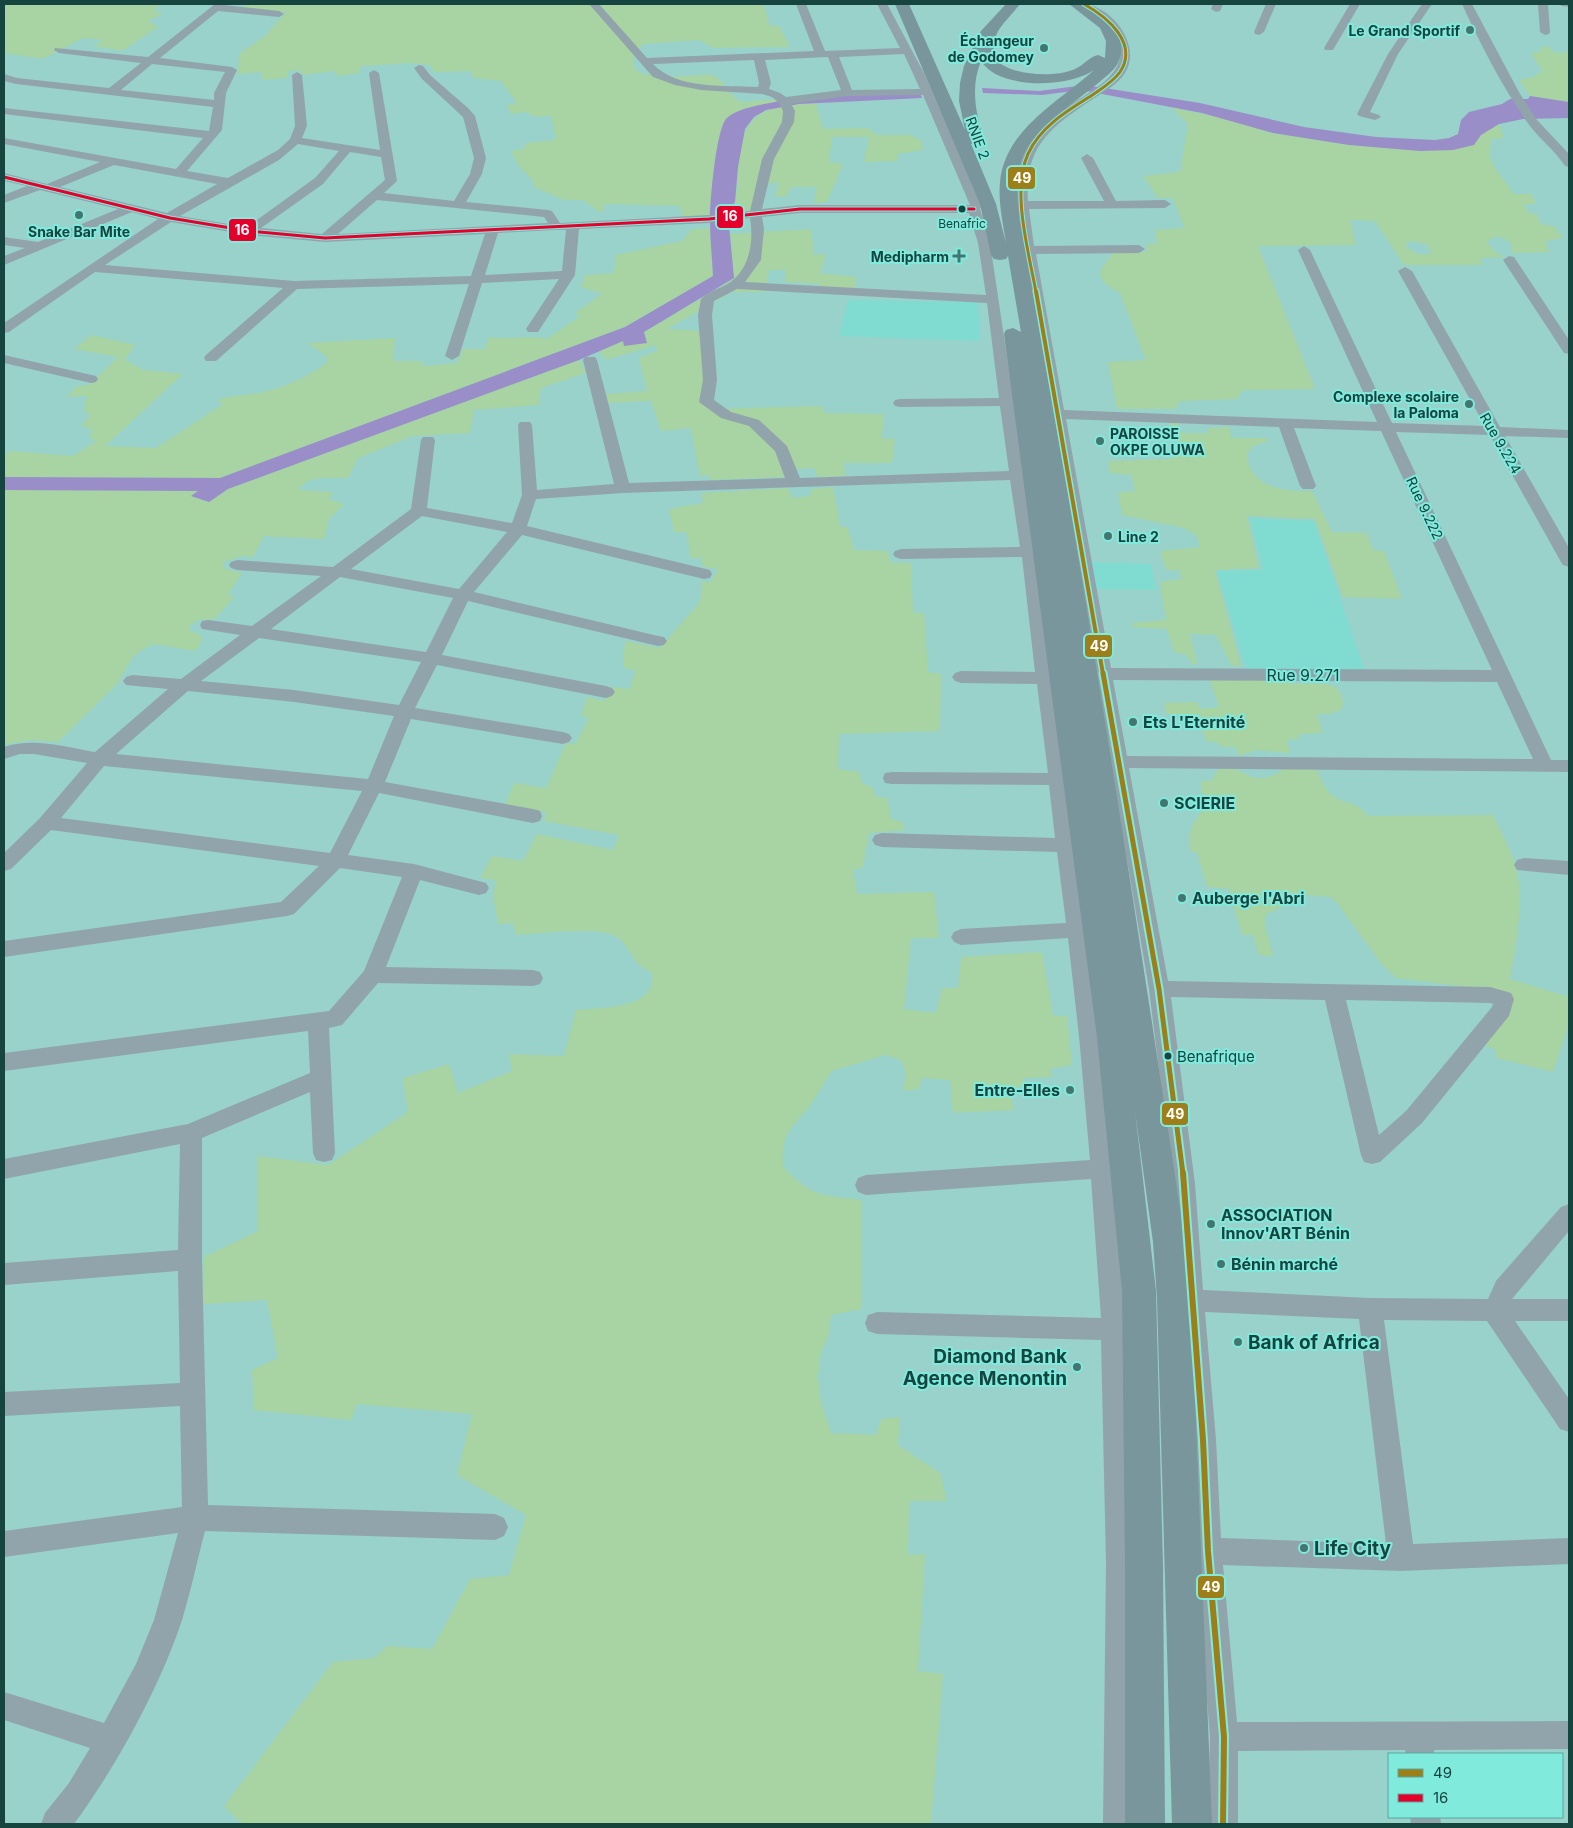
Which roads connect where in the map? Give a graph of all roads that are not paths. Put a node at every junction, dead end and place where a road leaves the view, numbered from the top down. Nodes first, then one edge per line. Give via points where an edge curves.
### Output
1 (594, 4) edge
2 (801, 4) edge
3 (882, 4) edge
4 (902, 4) edge
5 (995, 4) edge
6 (1012, 4) edge
7 (1062, 4) edge
8 (1076, 4) edge
9 (1084, 4) edge
10 (1272, 4) edge
11 (1355, 4) edge
12 (1427, 4) edge
13 (1467, 4) edge
14 (1543, 4) edge
15 (1565, 4) edge
16 (1569, 4) edge
17 (219, 6) edge
18 (279, 14) dead end
19 (988, 31) junction
20 (1259, 32) dead end
21 (1545, 32) dead end
22 (1328, 48) dead end
23 (59, 50) dead end
24 (908, 51) junction
25 (832, 54) junction
26 (820, 55) junction
27 (759, 57) junction
28 (646, 61) junction
29 (148, 62) junction
30 (419, 68) dead end
31 (374, 73) dead end
32 (297, 75) dead end
33 (4, 77) edge
34 (16, 81) junction
35 (4, 88) edge
36 (112, 91) junction
37 (762, 91) junction
38 (927, 92) junction
39 (848, 93) junction
40 (784, 100) junction
41 (218, 104) junction
42 (4, 111) edge
43 (1375, 117) dead end
44 (955, 125) junction
45 (211, 135) junction
46 (296, 140) junction
47 (4, 141) edge
48 (346, 149) junction
49 (388, 155) junction
50 (1087, 158) dead end
51 (113, 161) junction
52 (1569, 162) edge
53 (179, 173) junction
54 (4, 177) edge
55 (228, 182) junction
56 (44, 187) junction
57 (374, 196) junction
58 (4, 199) edge
59 (458, 204) junction
60 (1112, 204) junction
61 (1164, 204) dead end
62 (131, 208) junction
63 (974, 209) junction
64 (755, 214) junction
65 (170, 218) junction
66 (573, 226) junction
67 (558, 227) junction
68 (1023, 229) junction
69 (249, 231) junction
70 (492, 231) junction
71 (325, 238) junction
72 (4, 241) edge
73 (41, 246) junction
74 (1139, 249) dead end
75 (1304, 250) dead end
76 (1509, 260) dead end
77 (4, 261) edge
78 (93, 268) junction
79 (1406, 271) dead end
80 (568, 275) junction
81 (477, 278) junction
82 (294, 285) junction
83 (735, 285) junction
84 (993, 299) junction
85 (4, 329) edge
86 (534, 329) dead end
87 (1569, 350) edge
88 (452, 356) dead end
89 (211, 358) dead end
90 (4, 359) edge
91 (590, 360) dead end
92 (91, 379) dead end
93 (1008, 402) junction
94 (900, 403) dead end
95 (1059, 414) junction
96 (1285, 423) junction
97 (525, 425) dead end
98 (1387, 427) junction
99 (1494, 431) junction
100 (1569, 434) edge
101 (428, 440) dead end
102 (1016, 475) junction
103 (794, 482) junction
104 (1308, 486) dead end
105 (623, 488) junction
106 (530, 495) junction
107 (419, 511) junction
108 (518, 529) junction
109 (1029, 552) junction
110 (901, 554) dead end
111 (1569, 562) edge
112 (237, 565) dead end
113 (338, 572) junction
114 (704, 574) dead end
115 (462, 595) junction
116 (208, 625) dead end
117 (252, 633) junction
118 (658, 641) dead end
119 (430, 658) junction
120 (1103, 674) junction
121 (1503, 676) junction
122 (962, 677) dead end
123 (1046, 678) junction
124 (132, 681) dead end
125 (185, 684) junction
126 (606, 692) dead end
127 (405, 711) junction
128 (562, 738) dead end
129 (4, 753) edge
130 (99, 759) junction
131 (1118, 762) junction
132 (1545, 766) junction
133 (1569, 766) edge
134 (892, 778) dead end
135 (1058, 779) junction
136 (374, 786) junction
137 (533, 816) dead end
138 (47, 823) junction
139 (882, 840) dead end
140 (1065, 845) junction
141 (336, 861) junction
142 (4, 864) edge
143 (1524, 865) dead end
144 (1569, 868) edge
145 (414, 871) junction
146 (479, 888) dead end
147 (1076, 930) junction
148 (961, 937) dead end
149 (4, 949) edge
150 (373, 975) junction
151 (533, 978) dead end
152 (1159, 989) junction
153 (1334, 992) junction
154 (318, 1021) junction
155 (4, 1062) edge
156 (321, 1078) junction
157 (191, 1133) junction
158 (324, 1153) dead end
159 (4, 1169) edge
160 (1100, 1169) junction
161 (866, 1185) dead end
162 (1569, 1214) edge
163 (190, 1260) junction
164 (4, 1274) edge
165 (1112, 1287) junction
166 (1139, 1291) junction
167 (1183, 1299) junction
168 (1370, 1309) junction
169 (1569, 1310) edge
170 (1494, 1311) junction
171 (878, 1323) dead end
172 (1112, 1329) junction
173 (192, 1394) junction
174 (4, 1404) edge
175 (1569, 1420) edge
176 (195, 1518) junction
177 (495, 1527) dead end
178 (4, 1544) edge
179 (1208, 1551) junction
180 (1569, 1551) edge
181 (1401, 1558) junction
182 (4, 1706) edge
183 (1569, 1735) edge
184 (1224, 1737) junction
185 (112, 1740) junction
186 (1419, 1745) edge
187 (56, 1824) edge
188 (1118, 1824) edge
189 (1145, 1824) edge
190 (1192, 1824) edge
191 (1223, 1824) edge

1 - 28 street
2 - 26 street
3 - 24 street
4 - 44 highway
5 - 44 highway, RNIE 2 / RNIE 2 via 976,27 960,60 954,94
6 - 19 highway, RNIE 2 / RNIE 2
7 - 19 highway via 1087,17 1099,29 1102,42 1099,57 1089,67 1070,76 1045,78 1006,73 990,64 986,49
8 - 68 highway via 1106,24 1114,40 1112,61 1036,125 1019,148 1008,178
9 - 68 street via 1119,32 1126,48 1124,64 1120,72 1099,90 1058,117 1034,143 1023,167
10 - 20 street
11 - 22 street
12 - 43 street via 1393,54 1363,114
13 - 52 street via 1518,99 1533,122
14 - 21 street
15 - 16 street
17 - 18 street
17 - 29 street
19 - 68 highway, RNIE 2 / RNIE 2 via 973,59 967,106 976,138
23 - 29 street
24 - 25 street
24 - 38 street
25 - 26 street
25 - 39 street
26 - 27 street
27 - 28 street
27 - 37 street via 765,83
28 - 37 street via 657,75 679,83
29 - 36 street
29 - 41 street via 232,70
30 - 59 street via 469,116 480,158 476,174
31 - 49 street
32 - 46 street via 301,126
33 - 34 street
34 - 35 street
34 - 36 street
36 - 41 street
37 - 40 street
38 - 39 street
38 - 63 street via 972,192
39 - 40 street
40 - 64 street via 789,111 788,122 768,159
41 - 45 street via 218,123
42 - 45 street
44 - 166 highway via 991,216 1024,403 1112,1037
45 - 53 street
46 - 48 street
46 - 55 street via 262,165
47 - 51 street
48 - 49 street
48 - 69 street via 319,181
49 - 57 street via 391,181
50 - 60 street
51 - 53 street
51 - 56 street
53 - 55 street
54 - 56 street
55 - 65 street
56 - 58 street
56 - 62 street
57 - 59 street
57 - 71 street
59 - 67 street via 548,214
60 - 61 street
60 - 68 street
62 - 65 street
62 - 73 street
63 - 64 street via 800,209
63 - 84 street via 984,242
64 - 66 street
64 - 83 street via 758,229 755,260
65 - 69 street
65 - 78 street
66 - 67 street
66 - 80 street
67 - 70 street
68 - 74 street
68 - 95 street
68 - 167 highway via 1045,413 1168,1242
69 - 71 street
70 - 71 street
70 - 81 street
72 - 73 street
73 - 77 street
75 - 98 street, Rue 9.222
76 - 87 street
78 - 82 street
78 - 85 street
79 - 99 street, Rue 9.224
80 - 81 street
80 - 86 street
81 - 82 street
81 - 88 street
82 - 89 street
83 - 84 street
83 - 103 street via 708,299 704,315 710,380 706,402 726,415 754,423 782,449
84 - 93 street
90 - 92 street
91 - 105 street
93 - 94 street
93 - 102 street
95 - 96 street
95 - 120 street
96 - 98 street
96 - 104 street
97 - 106 street
98 - 99 street
98 - 121 street, Rue 9.222
99 - 100 street
99 - 111 street, Rue 9.224
101 - 107 street
102 - 103 street
102 - 109 street
103 - 105 street
105 - 106 street
106 - 108 street
107 - 108 street
107 - 113 street
108 - 114 street
108 - 115 street
109 - 110 street
109 - 123 street
112 - 113 street
113 - 115 street
113 - 117 street
115 - 118 street
115 - 119 street
116 - 117 street
117 - 119 street
117 - 125 street
119 - 126 street
119 - 127 street
120 - 121 street, Rue 9.271
120 - 131 street
121 - 132 street, Rue 9.222
122 - 123 street
123 - 135 street
124 - 125 street
125 - 127 street
125 - 130 street
127 - 128 street
127 - 136 street
129 - 130 street via 34,748
130 - 136 street
130 - 138 street
131 - 132 street
131 - 152 street
132 - 133 street
134 - 135 street
135 - 140 street
136 - 137 street
136 - 141 street
138 - 141 street
138 - 142 street
139 - 140 street
140 - 147 street
141 - 145 street
141 - 149 street via 287,909
143 - 144 street
145 - 146 street
145 - 150 street
147 - 148 street
147 - 160 street via 1090,1036
150 - 151 street
150 - 154 street via 335,1019
152 - 153 street
152 - 167 street via 1184,1184
153 - 153 street via 1372,1154 1414,1117 1502,1010 1504,999 1490,995
154 - 155 street
154 - 156 street
156 - 157 street
156 - 158 street
157 - 159 street
157 - 163 street
160 - 161 street
160 - 165 street
162 - 170 street via 1505,1289
163 - 164 street
163 - 173 street
165 - 166 street
165 - 172 street
166 - 167 street
166 - 189 highway
167 - 168 street
167 - 179 street via 1204,1440
167 - 190 highway
168 - 170 street
168 - 181 street
169 - 170 street
170 - 175 street
171 - 172 street
172 - 188 street via 1120,1563
173 - 174 street
173 - 176 street
176 - 177 street
176 - 178 street
176 - 185 street via 168,1620 146,1674
179 - 181 street
179 - 184 street
180 - 181 street
182 - 185 street
183 - 186 street
184 - 186 street
184 - 191 street
185 - 187 street

